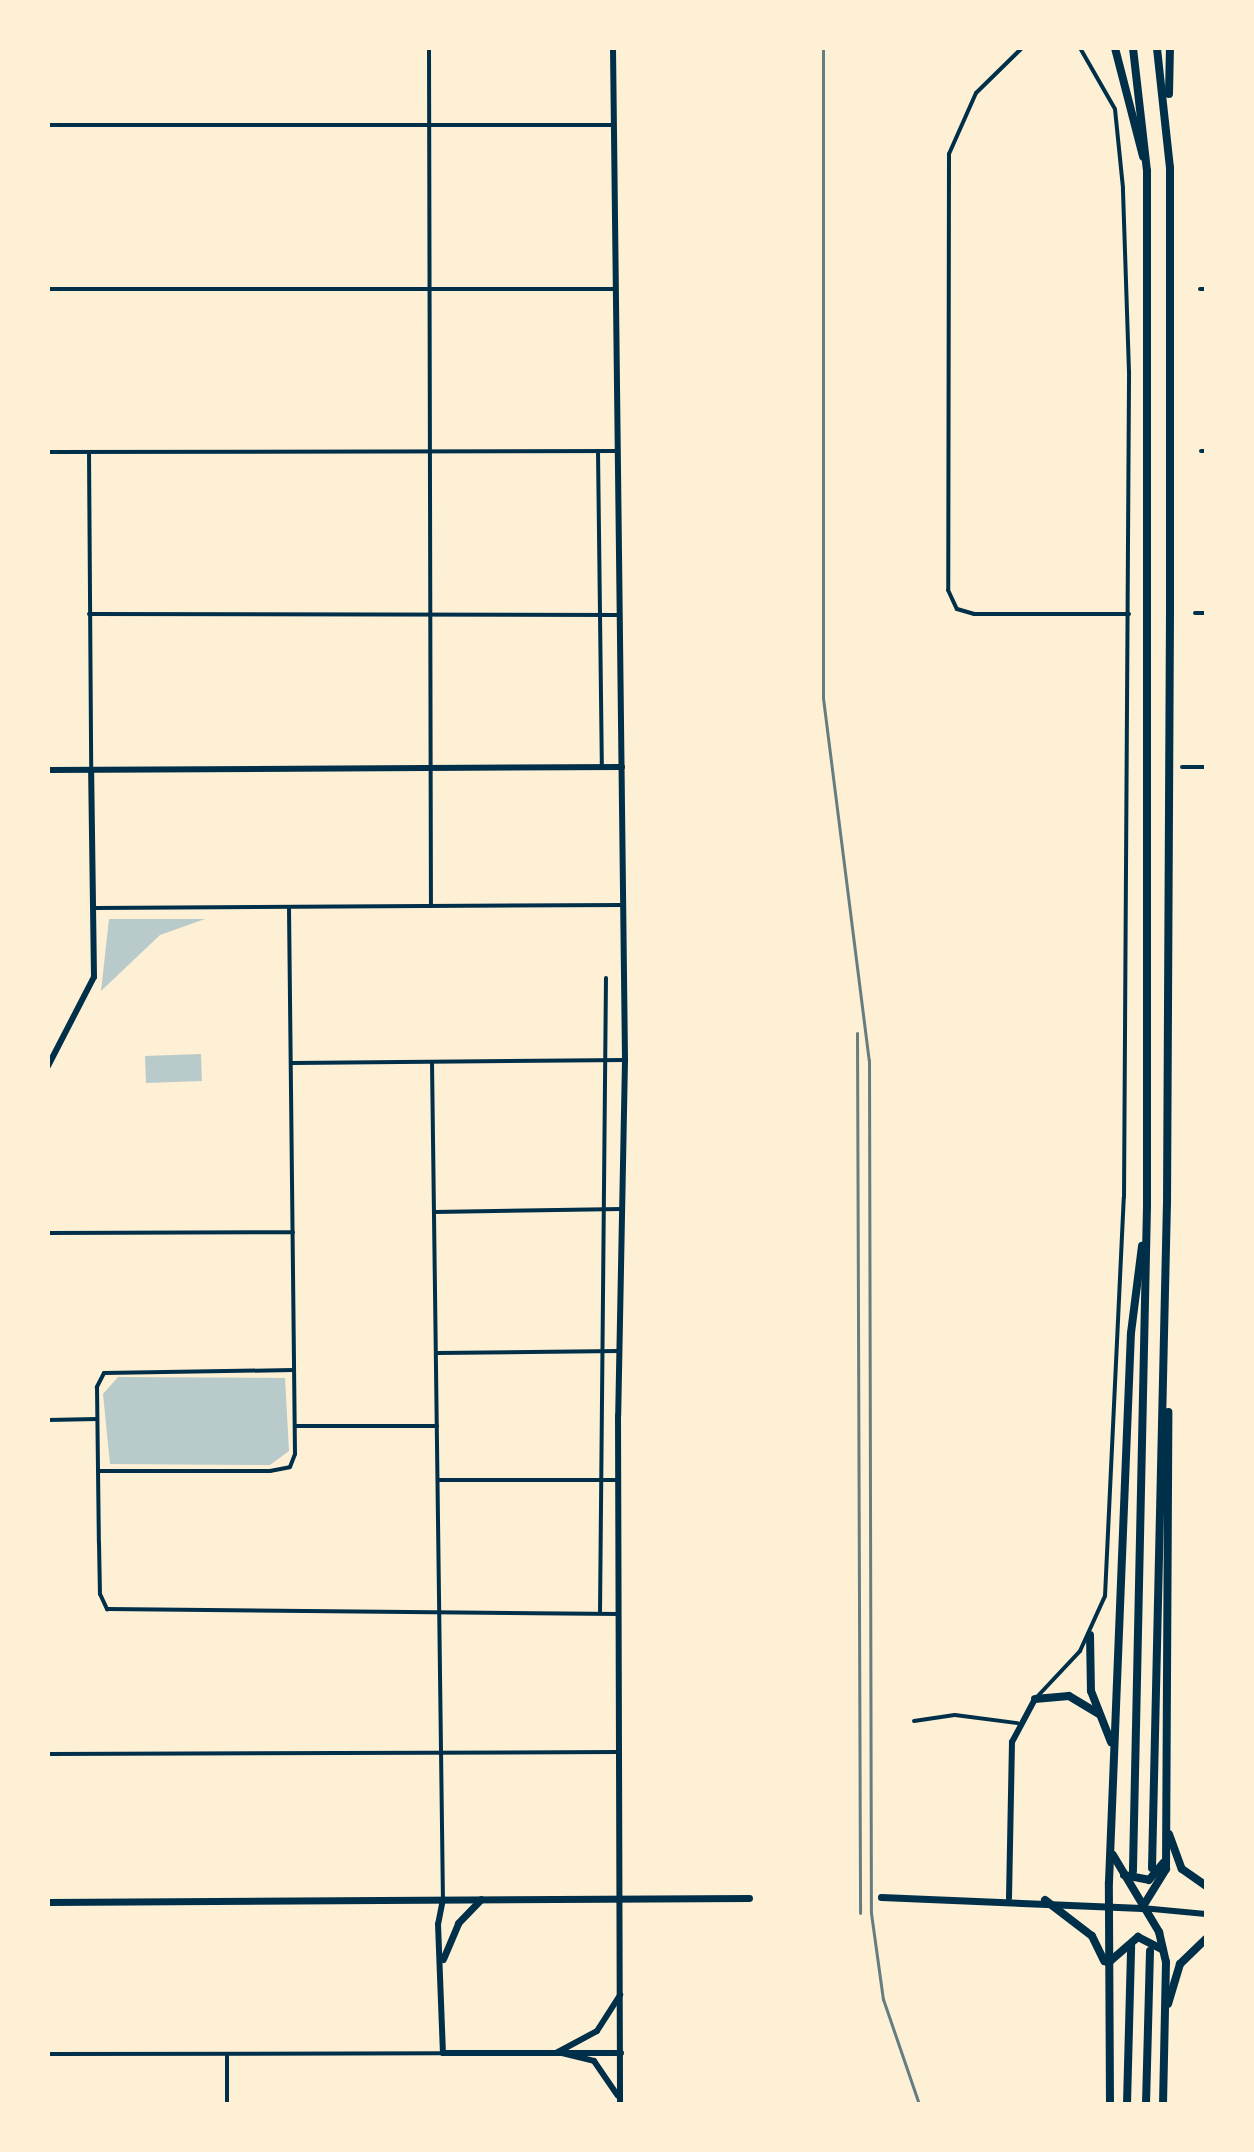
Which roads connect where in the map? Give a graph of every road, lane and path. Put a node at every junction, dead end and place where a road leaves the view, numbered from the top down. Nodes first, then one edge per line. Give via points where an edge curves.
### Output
1 (429, 48) edge
2 (613, 48) edge
3 (1022, 48) edge
4 (1080, 48) edge
5 (1115, 48) edge
6 (1133, 48) edge
7 (1157, 48) edge
8 (1170, 48) edge
9 (1168, 119) junction
10 (48, 125) edge
11 (429, 125) junction
12 (614, 125) junction
13 (1147, 171) junction
14 (48, 289) edge
15 (429, 289) junction
16 (616, 289) junction
17 (429, 451) junction
18 (598, 451) junction
19 (618, 451) junction
20 (48, 452) edge
21 (89, 452) junction
22 (429, 613) junction
23 (1195, 613) dead end
24 (1206, 613) edge
25 (89, 614) junction
26 (601, 614) junction
27 (1129, 614) junction
28 (620, 615) junction
29 (430, 767) junction
30 (602, 767) junction
31 (622, 767) junction
32 (1182, 767) dead end
33 (1206, 767) edge
34 (48, 770) edge
35 (91, 771) junction
36 (623, 905) junction
37 (431, 906) junction
38 (95, 908) junction
39 (289, 908) junction
40 (606, 978) dead end
41 (606, 1060) junction
42 (625, 1060) junction
43 (432, 1062) junction
44 (291, 1063) junction
45 (48, 1066) edge
46 (1147, 1206) junction
47 (603, 1209) junction
48 (622, 1209) junction
49 (434, 1212) junction
50 (293, 1232) junction
51 (48, 1233) edge
52 (600, 1351) junction
53 (619, 1351) junction
54 (436, 1353) junction
55 (1164, 1363) junction
56 (294, 1370) junction
57 (97, 1419) junction
58 (48, 1420) edge
59 (295, 1426) junction
60 (437, 1426) junction
61 (98, 1471) junction
62 (438, 1480) junction
63 (599, 1480) junction
64 (618, 1480) junction
65 (440, 1613) junction
66 (600, 1613) junction
67 (620, 1614) junction
68 (1090, 1635) junction
69 (1035, 1699) junction
70 (1103, 1717) junction
71 (914, 1721) dead end
72 (1017, 1723) junction
73 (621, 1752) junction
74 (442, 1753) junction
75 (48, 1754) edge
76 (1114, 1758) junction
77 (1166, 1824) junction
78 (1110, 1845) junction
79 (1166, 1857) junction
80 (1152, 1868) dead end
81 (1133, 1871) dead end
82 (1123, 1875) junction
83 (1206, 1886) edge
84 (881, 1897) dead end
85 (623, 1898) junction
86 (749, 1898) dead end
87 (1009, 1898) junction
88 (441, 1899) junction
89 (481, 1899) junction
90 (1045, 1900) junction
91 (48, 1902) edge
92 (1108, 1905) junction
93 (1142, 1908) junction
94 (1206, 1914) edge
95 (1206, 1939) edge
96 (1131, 1946) dead end
97 (1150, 1951) dead end
98 (1163, 1951) junction
99 (443, 1959) junction
100 (1108, 1964) junction
101 (1108, 1985) junction
102 (622, 1991) junction
103 (1166, 2012) junction
104 (558, 2052) junction
105 (443, 2053) junction
106 (621, 2053) junction
107 (48, 2054) edge
108 (227, 2054) junction
109 (620, 2102) edge
110 (227, 2104) edge
111 (1110, 2104) edge
112 (1127, 2104) edge
113 (1146, 2104) edge
114 (1163, 2104) edge

1 - 11 street
2 - 12 main road
3 - 27 street via 976,93 949,154 948,590 957,609
4 - 27 street via 1100,74 1118,128
5 - 13 highway
6 - 13 highway
7 - 9 highway
8 - 9 highway
9 - 55 highway
10 - 11 street
11 - 12 street
11 - 15 street
12 - 16 main road
13 - 46 highway
14 - 15 street
15 - 16 street
15 - 17 street
16 - 19 main road
17 - 18 street
17 - 21 street
17 - 22 street
18 - 19 street
18 - 26 street
19 - 28 main road
20 - 21 street
21 - 25 street
22 - 25 street
22 - 26 street
22 - 29 street
23 - 24 street
25 - 35 street
26 - 28 street
26 - 30 street
27 - 68 street via 1124,1197 1110,1557
28 - 31 main road
29 - 30 main road
29 - 35 main road
29 - 37 street
30 - 31 main road
31 - 36 main road
32 - 33 street
34 - 35 main road
35 - 38 main road
36 - 37 street
36 - 42 main road
37 - 39 street
38 - 39 street
38 - 45 main road via 92,989
39 - 44 street
40 - 41 street
41 - 42 street
41 - 43 street
41 - 47 street
42 - 48 main road
43 - 44 street
43 - 49 street
44 - 50 street
46 - 76 highway via 1131,1333
46 - 81 highway
47 - 48 street
47 - 49 street
47 - 52 street
48 - 53 main road
49 - 54 street
50 - 51 street
50 - 56 street
52 - 53 street
52 - 54 street
52 - 63 street
53 - 64 main road
54 - 60 street
55 - 77 highway via 1171,1537
55 - 80 highway
56 - 57 street via 104,1373
56 - 59 street
57 - 58 street
57 - 61 street
59 - 60 street
59 - 61 street via 290,1467
60 - 62 street
61 - 65 street via 100,1594 107,1609
62 - 63 street
62 - 65 street
63 - 64 street
63 - 66 street
64 - 67 main road
65 - 66 street
65 - 74 street
66 - 67 street
67 - 73 main road
68 - 69 street
68 - 70 highway via 1091,1691
69 - 70 highway via 1069,1696
69 - 72 main road
70 - 76 highway
71 - 72 street via 955,1715
72 - 87 main road
73 - 74 street
73 - 85 main road
74 - 75 street
74 - 88 street
76 - 78 highway
77 - 79 highway
77 - 83 highway via 1182,1869
78 - 82 highway
78 - 92 highway
79 - 82 highway via 1149,1880
79 - 93 highway via 1164,1879
82 - 93 highway
84 - 87 main road
85 - 86 main road
85 - 89 main road
85 - 102 main road
87 - 90 main road
88 - 89 main road
88 - 91 main road
88 - 99 main road
89 - 99 main road via 458,1923
90 - 92 main road
90 - 101 highway via 1092,1936
92 - 93 main road
92 - 100 highway
93 - 94 main road
93 - 98 highway
95 - 103 highway via 1180,1964
96 - 112 highway
97 - 113 highway
98 - 100 highway via 1145,1937 1130,1939
98 - 103 highway
99 - 105 main road
100 - 101 highway
101 - 111 highway
102 - 104 main road via 597,2031
102 - 106 main road
103 - 114 highway
104 - 105 main road
104 - 106 main road
104 - 109 main road via 594,2061
105 - 108 street
106 - 109 main road
107 - 108 street
108 - 110 street

